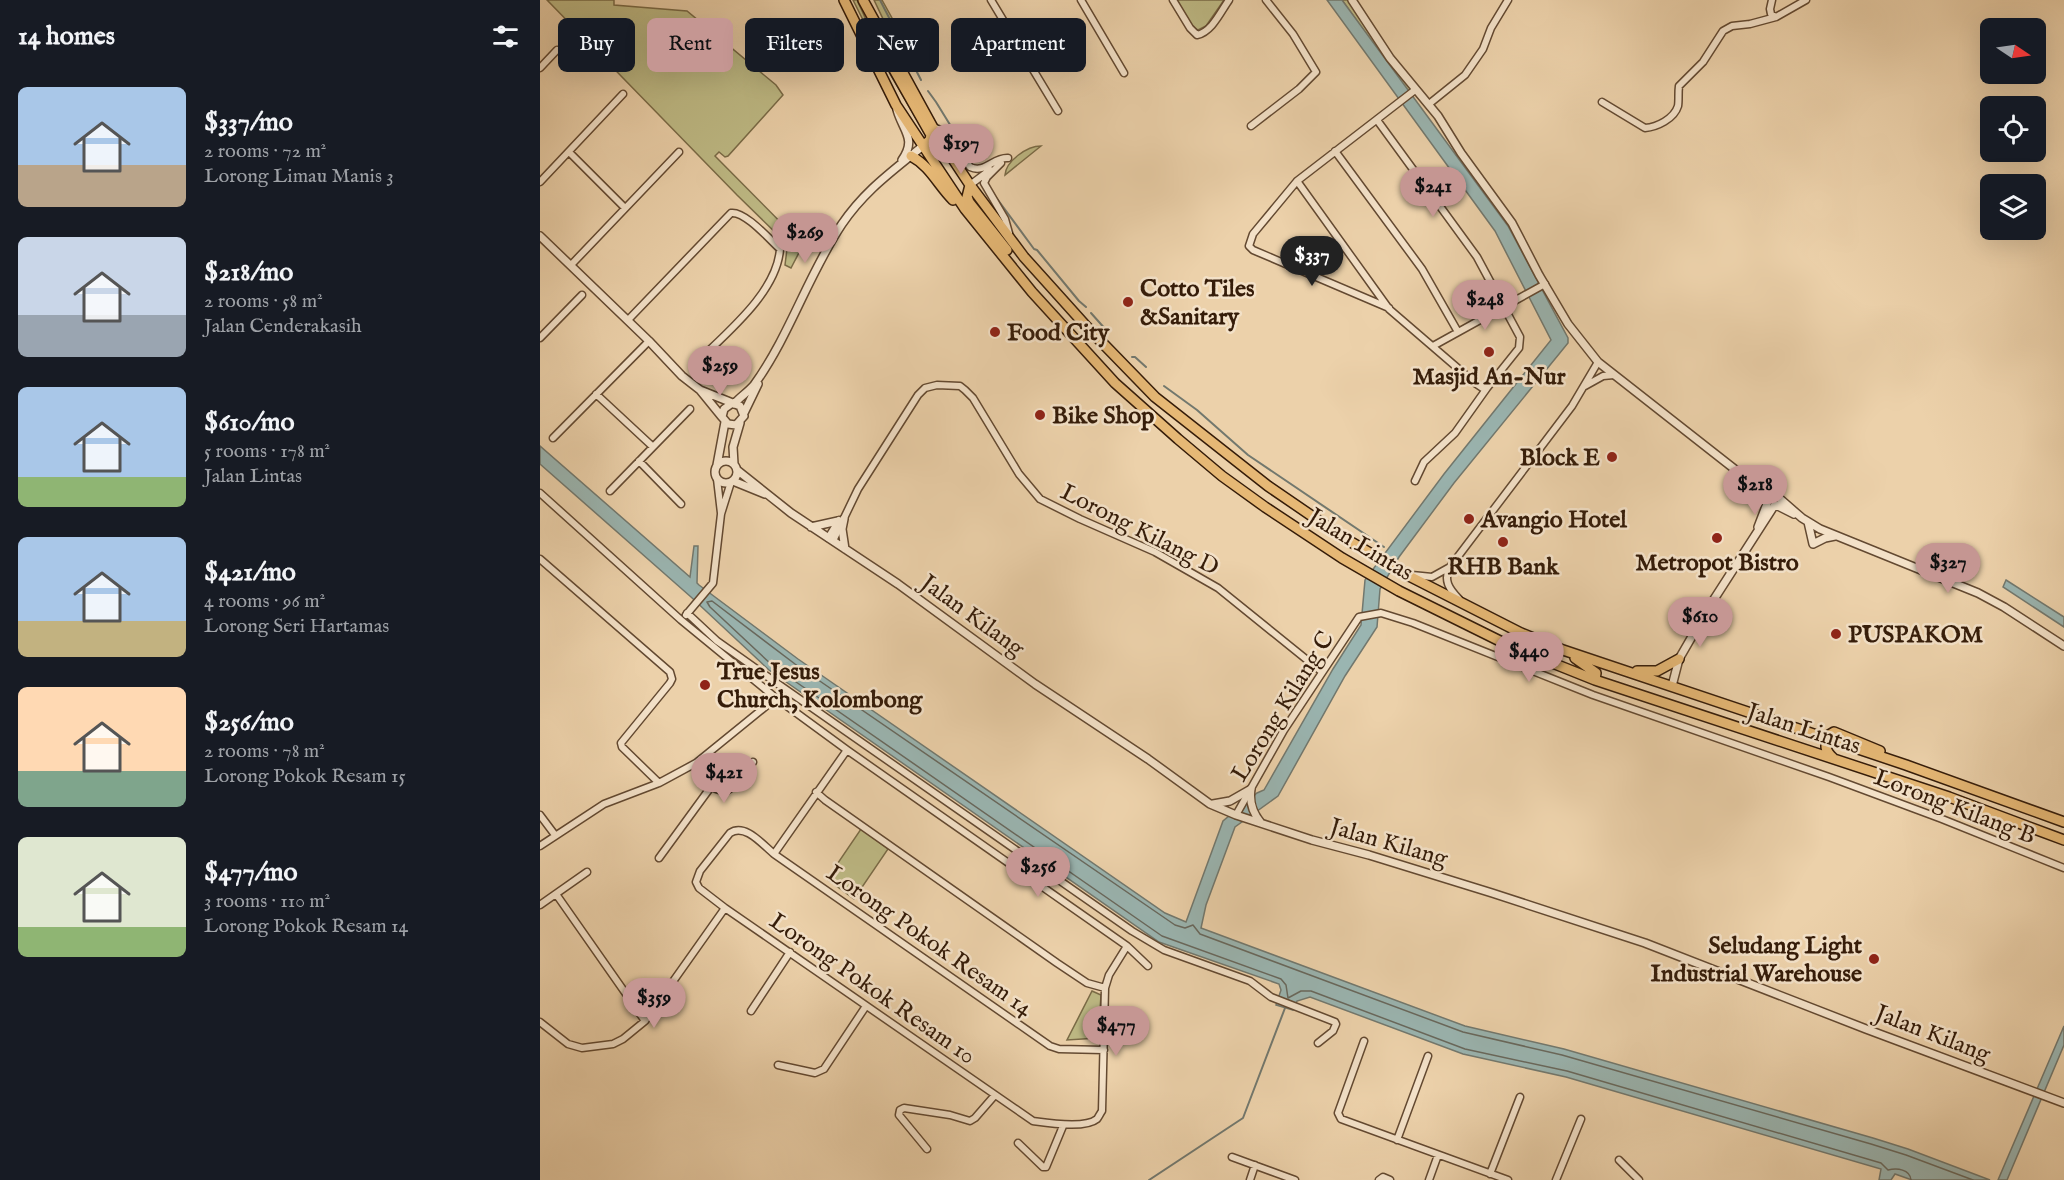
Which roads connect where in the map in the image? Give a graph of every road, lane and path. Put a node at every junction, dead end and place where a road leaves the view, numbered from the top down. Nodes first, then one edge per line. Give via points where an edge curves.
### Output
1 (844, 0) edge
2 (991, 0) edge
3 (1081, 0) edge
4 (1173, 0) edge
5 (1229, 0) edge
6 (1266, 0) edge
7 (1352, 0) edge
8 (1508, 0) edge
9 (1772, 0) edge
10 (1806, 0) edge
11 (864, 3) edge
12 (1776, 17) junction
13 (557, 50) dead end
14 (540, 69) edge
15 (1124, 73) dead end
16 (1413, 92) junction
17 (623, 94) dead end
18 (1602, 102) dead end
19 (1429, 104) junction
20 (896, 105) junction
21 (1058, 111) dead end
22 (1377, 120) junction
23 (933, 126) junction
24 (1251, 126) dead end
25 (924, 145) junction
26 (1335, 151) junction
27 (569, 152) junction
28 (679, 152) dead end
29 (911, 156) junction
30 (1008, 158) dead end
31 (900, 162) junction
32 (1297, 181) junction
33 (540, 183) edge
34 (970, 185) junction
35 (625, 208) junction
36 (964, 209) junction
37 (842, 224) junction
38 (540, 236) edge
39 (1011, 239) junction
40 (809, 246) dead end
41 (571, 265) junction
42 (1543, 285) junction
43 (582, 295) dead end
44 (1503, 307) junction
45 (1389, 309) junction
46 (1054, 316) junction
47 (628, 320) junction
48 (1458, 332) junction
49 (540, 338) edge
50 (649, 341) junction
51 (1433, 346) junction
52 (1598, 362) junction
53 (695, 364) dead end
54 (762, 374) junction
55 (1614, 375) junction
56 (1586, 386) junction
57 (1487, 388) junction
58 (700, 390) junction
59 (596, 394) junction
60 (732, 404) junction
61 (690, 409) dead end
62 (744, 413) junction
63 (724, 420) junction
64 (740, 423) junction
65 (553, 438) dead end
66 (652, 446) junction
67 (639, 461) junction
68 (717, 465) junction
69 (735, 467) junction
70 (717, 478) junction
71 (1415, 481) dead end
72 (732, 482) junction
73 (610, 491) dead end
74 (540, 493) edge
75 (767, 495) junction
76 (1773, 501) junction
77 (681, 504) dead end
78 (721, 514) junction
79 (841, 520) junction
80 (1805, 520) junction
81 (811, 527) junction
82 (1836, 536) junction
83 (830, 539) junction
84 (845, 549) junction
85 (540, 559) edge
86 (1450, 567) junction
87 (1394, 568) junction
88 (1463, 604) junction
89 (687, 613) junction
90 (1359, 617) joint
91 (681, 620) junction
92 (2064, 646) edge
93 (1563, 650) junction
94 (1679, 659) junction
95 (1626, 670) junction
96 (1322, 672) junction
97 (1595, 680) junction
98 (1672, 686) junction
99 (776, 698) junction
100 (1682, 709) junction
101 (1827, 739) junction
102 (847, 750) junction
103 (1833, 758) junction
104 (753, 762) dead end
105 (696, 763) junction
106 (659, 783) junction
107 (712, 784) junction
108 (1251, 789) junction
109 (816, 792) junction
110 (1210, 804) junction
111 (540, 815) edge
112 (1236, 815) junction
113 (2064, 822) edge
114 (1262, 825) junction
115 (735, 829) joint
116 (555, 836) junction
117 (2064, 840) edge
118 (540, 846) edge
119 (774, 854) junction
120 (659, 858) dead end
121 (2064, 868) edge
122 (587, 873) dead end
123 (556, 894) junction
124 (540, 905) edge
125 (725, 908) junction
126 (1127, 946) junction
127 (790, 952) junction
128 (1148, 966) dead end
129 (1105, 988) junction
130 (866, 1006) junction
131 (751, 1011) dead end
132 (540, 1022) edge
133 (645, 1022) junction
134 (1365, 1041) dead end
135 (1318, 1043) dead end
136 (1104, 1050) junction
137 (1428, 1056) dead end
138 (778, 1065) dead end
139 (995, 1095) junction
140 (1520, 1097) dead end
141 (2064, 1103) edge
142 (1581, 1119) dead end
143 (1063, 1125) junction
144 (1397, 1140) junction
145 (1017, 1143) dead end
146 (927, 1149) dead end
147 (1438, 1155) junction
148 (1232, 1156) dead end
149 (1619, 1160) dead end
150 (1255, 1165) junction
151 (1490, 1174) junction
152 (1250, 1180) edge
153 (1295, 1180) edge
154 (1379, 1180) edge
155 (1390, 1180) edge
156 (1429, 1180) edge
157 (1508, 1180) edge
158 (1556, 1180) edge
159 (1639, 1180) edge

1 - 20 highway, Jalan Lintas
2 - 21 street
3 - 15 street
4 - 5 street via 1197,34 1209,28
6 - 24 street via 1316,72
7 - 16 street
8 - 19 street via 1466,75
9 - 12 street via 1770,9
10 - 12 street
11 - 23 highway, Jalan Lintas
11 - 25 highway via 880,46 931,135
12 - 18 street via 1723,31 1703,62 1679,86 1677,109 1652,128 1645,128
13 - 14 street
16 - 19 street
16 - 22 street
17 - 27 street
19 - 42 street via 1512,223
20 - 25 highway, Jalan Lintas
20 - 31 street via 910,139
22 - 26 street
22 - 44 street via 1477,257
23 - 30 street via 943,131 974,169 985,168 1000,157
23 - 34 highway, Jalan Lintas
25 - 29 street
25 - 36 highway, Jalan Lintas
26 - 32 street
26 - 48 street via 1422,269
27 - 33 street
27 - 35 street
28 - 35 street
29 - 31 street
29 - 36 highway via 921,161
31 - 37 street via 864,195
32 - 45 street
32 - 45 street via 1253,234 1249,246
34 - 39 highway, Jalan Lintas
34 - 39 street via 1001,163 984,183 1005,219
34 - 46 highway via 969,202
35 - 41 street
36 - 46 highway, Jalan Lintas
37 - 40 street via 821,247
37 - 54 street
38 - 41 street
39 - 87 highway, Jalan Lintas via 1074,313 1155,397 1268,486
41 - 47 street
42 - 44 street
42 - 52 street
43 - 49 street
44 - 48 street
44 - 57 street via 1521,343
45 - 51 street
46 - 97 highway, Jalan Lintas via 1115,383 1222,476 1265,507 1342,558 1430,607 1510,646
47 - 50 street
47 - 53 street via 731,213 744,216 780,249 777,266 746,313
48 - 51 street
50 - 58 street
50 - 59 street
51 - 57 street via 1475,383
52 - 55 street
52 - 56 street
54 - 60 street
54 - 62 street
55 - 56 street via 1603,376
55 - 76 street
56 - 86 street
57 - 71 street via 1455,433 1424,462
58 - 60 street
58 - 63 street
59 - 65 street
59 - 66 street
60 - 62 street via 740,406
60 - 63 street via 724,409
61 - 66 street
62 - 64 street
63 - 64 street via 732,425
63 - 68 street
64 - 69 street via 734,447
66 - 67 street
67 - 73 street
67 - 77 street
68 - 69 street via 725,461
68 - 70 street
69 - 72 street
69 - 75 street, Jalan Kilang
70 - 72 street via 723,483
70 - 78 street
72 - 75 street, Jalan Kilang
72 - 78 street
74 - 91 street
75 - 81 street, Jalan Kilang
76 - 80 street
76 - 94 street via 1755,538
78 - 89 street via 714,577 710,588
79 - 81 street
79 - 83 street
79 - 84 street
79 - 96 street, Lorong Kilang D via 921,391 931,386 960,386 969,393 1019,474 1040,499 1155,552 1218,588
80 - 82 street
80 - 82 street via 1813,544
81 - 83 street, Jalan Kilang
82 - 92 street via 1978,593
83 - 84 street, Jalan Kilang
84 - 110 street, Jalan Kilang
85 - 106 street via 670,672 670,683 621,743
86 - 87 street via 1430,577
86 - 88 street via 1447,583
87 - 88 highway, Jalan Lintas
88 - 93 highway, Jalan Lintas
89 - 91 street
89 - 135 street via 717,641 1132,931 1164,950 1250,981 1271,998 1335,1022 1333,1031
90 - 96 street, Lorong Kilang C
90 - 121 street, Lorong Kilang B via 1381,612 1413,623 1593,695 1829,777
91 - 99 street
93 - 95 highway, Jalan Lintas
93 - 97 highway via 1592,668
94 - 95 highway via 1657,671
94 - 98 street
95 - 98 highway, Jalan Lintas
96 - 108 street, Lorong Kilang C
97 - 100 highway, Jalan Lintas
98 - 100 highway via 1673,697
98 - 101 highway, Jalan Lintas
99 - 102 street
99 - 105 street
100 - 103 highway, Jalan Lintas
101 - 103 highway via 1826,752
101 - 113 highway, Jalan Lintas via 1831,733 1841,734 1906,765
102 - 109 street
102 - 126 street
103 - 117 highway, Jalan Lintas
104 - 107 street via 731,789 725,792
105 - 106 street
105 - 107 street
106 - 116 street via 604,804
107 - 120 street
108 - 110 street via 1230,801
108 - 112 street, Lorong Kilang C
108 - 114 street via 1252,808
109 - 119 street
109 - 129 street via 1057,963 1087,983
110 - 112 street, Jalan Kilang
111 - 116 street
112 - 114 street, Jalan Kilang
114 - 141 street, Jalan Kilang via 1579,919
115 - 119 street, Lorong Pokok Resam 14 via 747,832
115 - 125 street, Lorong Pokok Resam 10 via 700,871 696,882
116 - 118 street
119 - 136 street, Lorong Pokok Resam 14 via 1050,1046
122 - 123 street
123 - 124 street
123 - 133 street
125 - 127 street, Lorong Pokok Resam 10
125 - 133 street
126 - 128 street
126 - 129 street
127 - 130 street, Lorong Pokok Resam 10
127 - 131 street
129 - 136 street
130 - 138 street via 824,1069 815,1073
130 - 139 street, Lorong Pokok Resam 10
132 - 133 street via 568,1044 582,1048 613,1044
134 - 144 street via 1339,1117
136 - 143 street, Lorong Pokok Resam 10 via 1102,1111 1090,1122
137 - 144 street
139 - 143 street, Lorong Pokok Resam 10 via 1033,1121
139 - 146 street via 970,1121 900,1110 899,1115
140 - 151 street
142 - 158 street
143 - 145 street via 1046,1167
144 - 147 street
147 - 151 street
147 - 156 street
148 - 150 street
149 - 159 street
150 - 152 street
150 - 153 street
151 - 157 street
154 - 155 street

